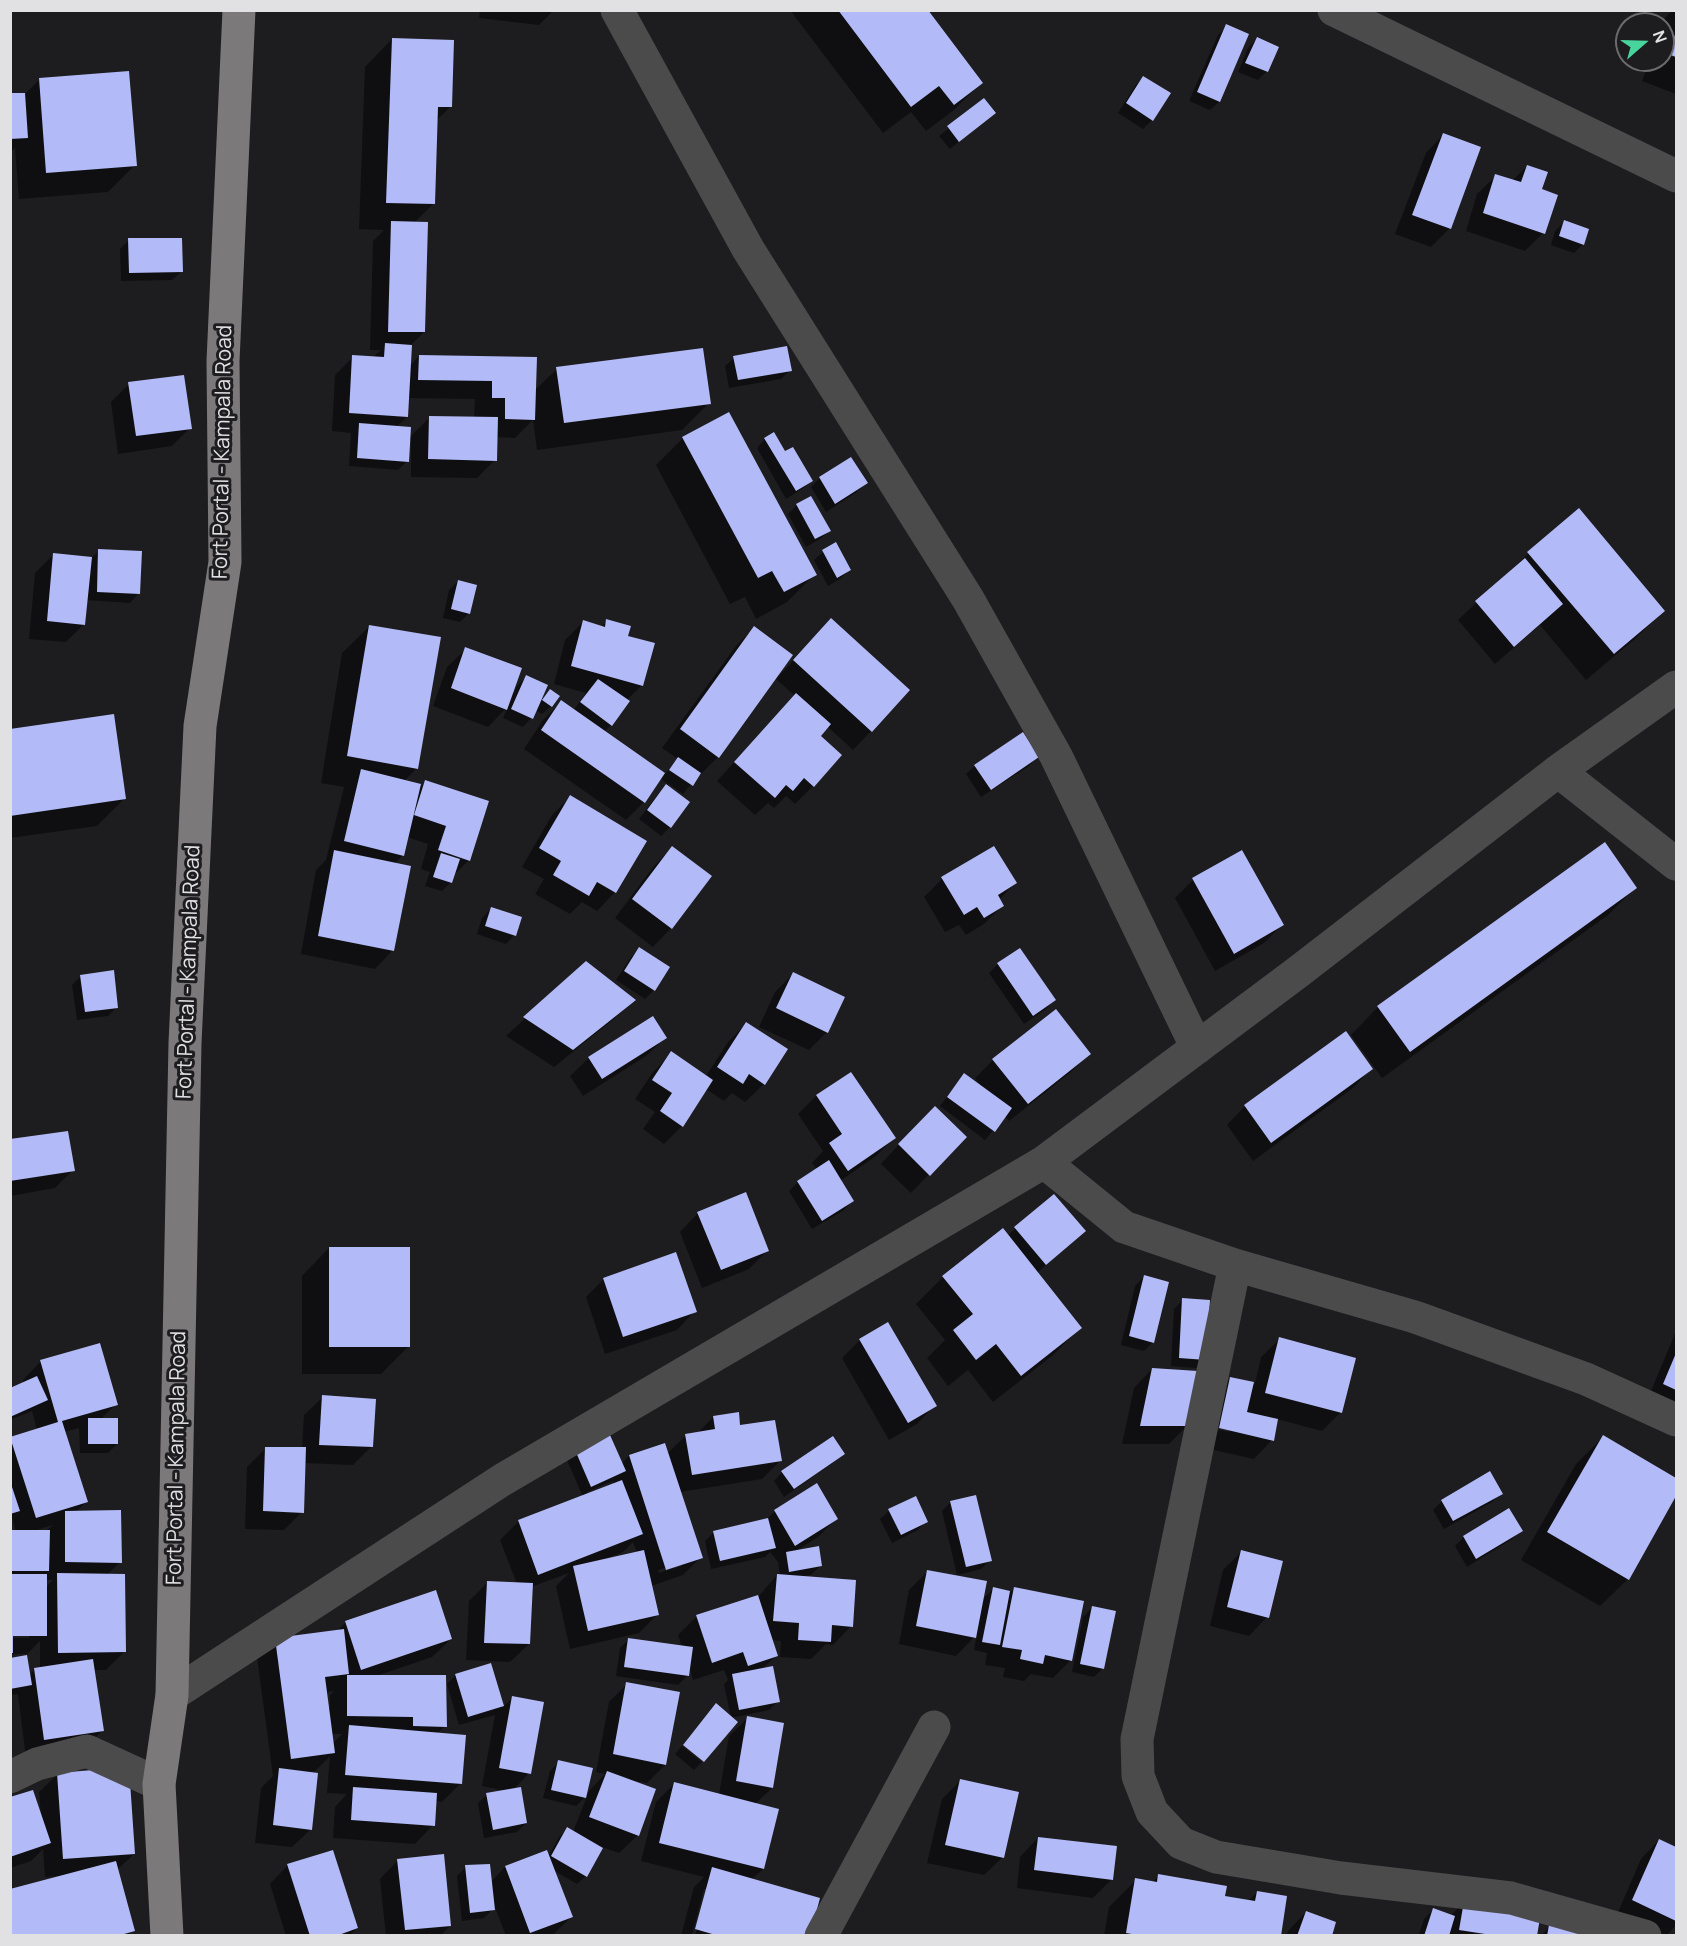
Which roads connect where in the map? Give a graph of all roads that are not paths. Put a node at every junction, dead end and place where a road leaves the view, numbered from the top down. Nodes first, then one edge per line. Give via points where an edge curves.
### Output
1 (239, 10) edge
2 (617, 10) edge
3 (1334, 10) edge
4 (1677, 176) edge
5 (1677, 687) edge
6 (1558, 771) junction
7 (1677, 864) edge
8 (1197, 1048) junction
9 (1044, 1162) junction
10 (1235, 1265) junction
11 (1677, 1420) edge
12 (171, 1695) junction
13 (934, 1727) dead end
14 (19, 1769) edge
15 (159, 1784) junction
16 (167, 1935) edge
17 (821, 1935) edge
18 (1645, 1935) edge

1 - 12 main road, Fort Portal - Kampala Road via 223,361 225,562 200,726 185,1043
2 - 8 street via 748,249 974,609 1056,756
3 - 4 street
5 - 6 street
6 - 7 street
6 - 8 street
8 - 9 street
9 - 10 street via 1124,1227
9 - 12 street via 502,1480
10 - 11 street via 1415,1317 1586,1379
10 - 18 street via 1137,1739 1138,1776 1152,1812 1181,1843 1216,1857 1341,1878 1511,1898
12 - 15 main road, Fort Portal - Kampala Road
13 - 17 street
14 - 15 street via 87,1751
15 - 16 main road, Fort Portal - Kampala Road

